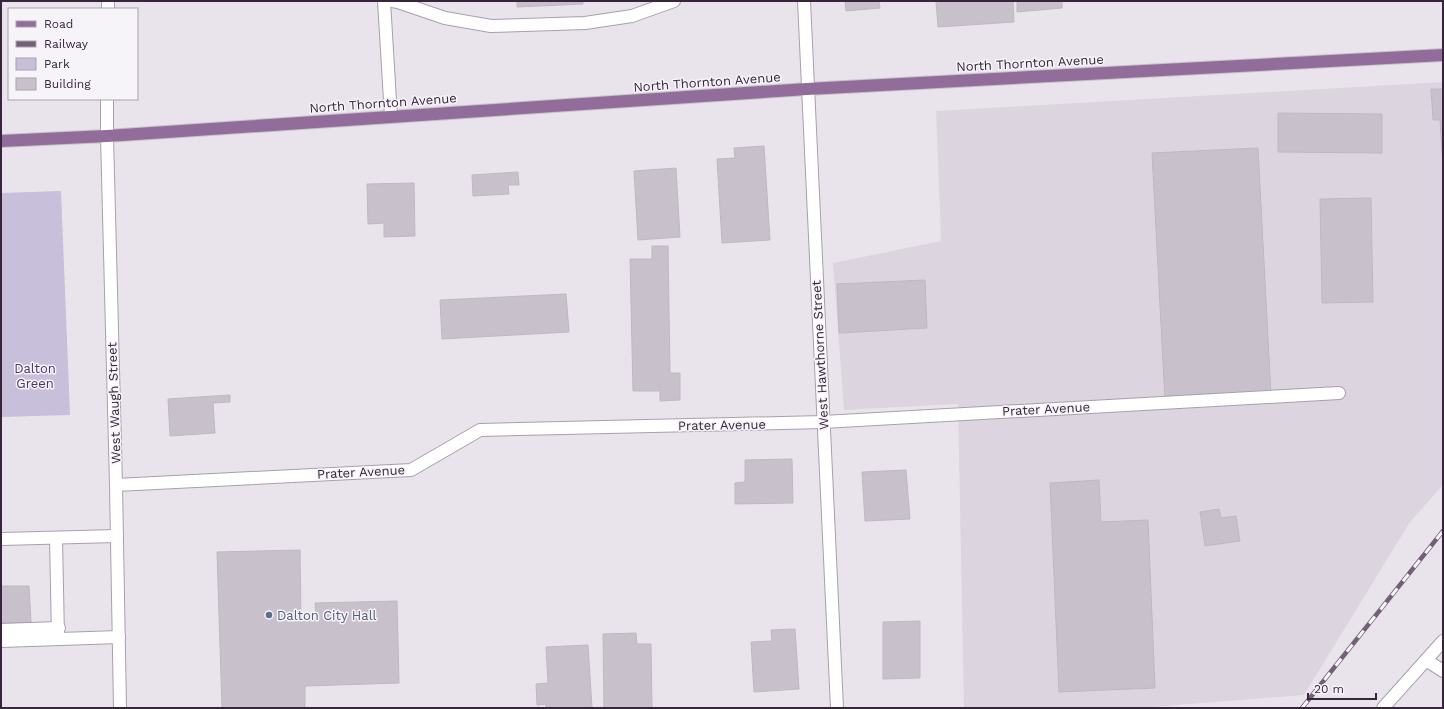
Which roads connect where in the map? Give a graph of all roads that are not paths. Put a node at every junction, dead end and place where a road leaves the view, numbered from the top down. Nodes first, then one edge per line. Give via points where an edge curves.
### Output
1 (384, 1) edge
2 (392, 1) edge
3 (674, 1) edge
4 (804, 1) edge
5 (1443, 55) edge
6 (807, 89) junction
7 (107, 100) edge
8 (390, 117) junction
9 (107, 136) junction
10 (1, 141) edge
11 (1339, 393) dead end
12 (823, 422) junction
13 (116, 484) junction
14 (117, 536) junction
15 (56, 538) junction
16 (1, 539) edge
17 (1, 630) edge
18 (58, 633) junction
19 (119, 637) junction
20 (1443, 640) edge
21 (1, 641) edge
22 (1426, 660) junction
23 (1443, 671) edge
24 (120, 708) edge
25 (837, 708) edge
26 (1383, 708) edge

1 - 8 street
2 - 3 street via 445,18 491,26 585,23 632,16
4 - 6 street, West Hawthorne Street
5 - 6 main road, North Thornton Avenue
6 - 8 main road, North Thornton Avenue
6 - 12 street, West Hawthorne Street
7 - 9 street, West Waugh Street
8 - 9 main road, North Thornton Avenue
9 - 10 main road, North Thornton Avenue
9 - 13 street, West Waugh Street
11 - 12 street, Prater Avenue
12 - 13 street, Prater Avenue via 480,430 411,470
12 - 25 street, West Hawthorne Street
13 - 14 street, West Waugh Street
14 - 15 street
14 - 19 street, West Waugh Street
15 - 16 street
15 - 18 street
17 - 18 street
18 - 19 street
18 - 21 street
19 - 24 street, West Waugh Street
20 - 22 street
22 - 23 street
22 - 26 street

